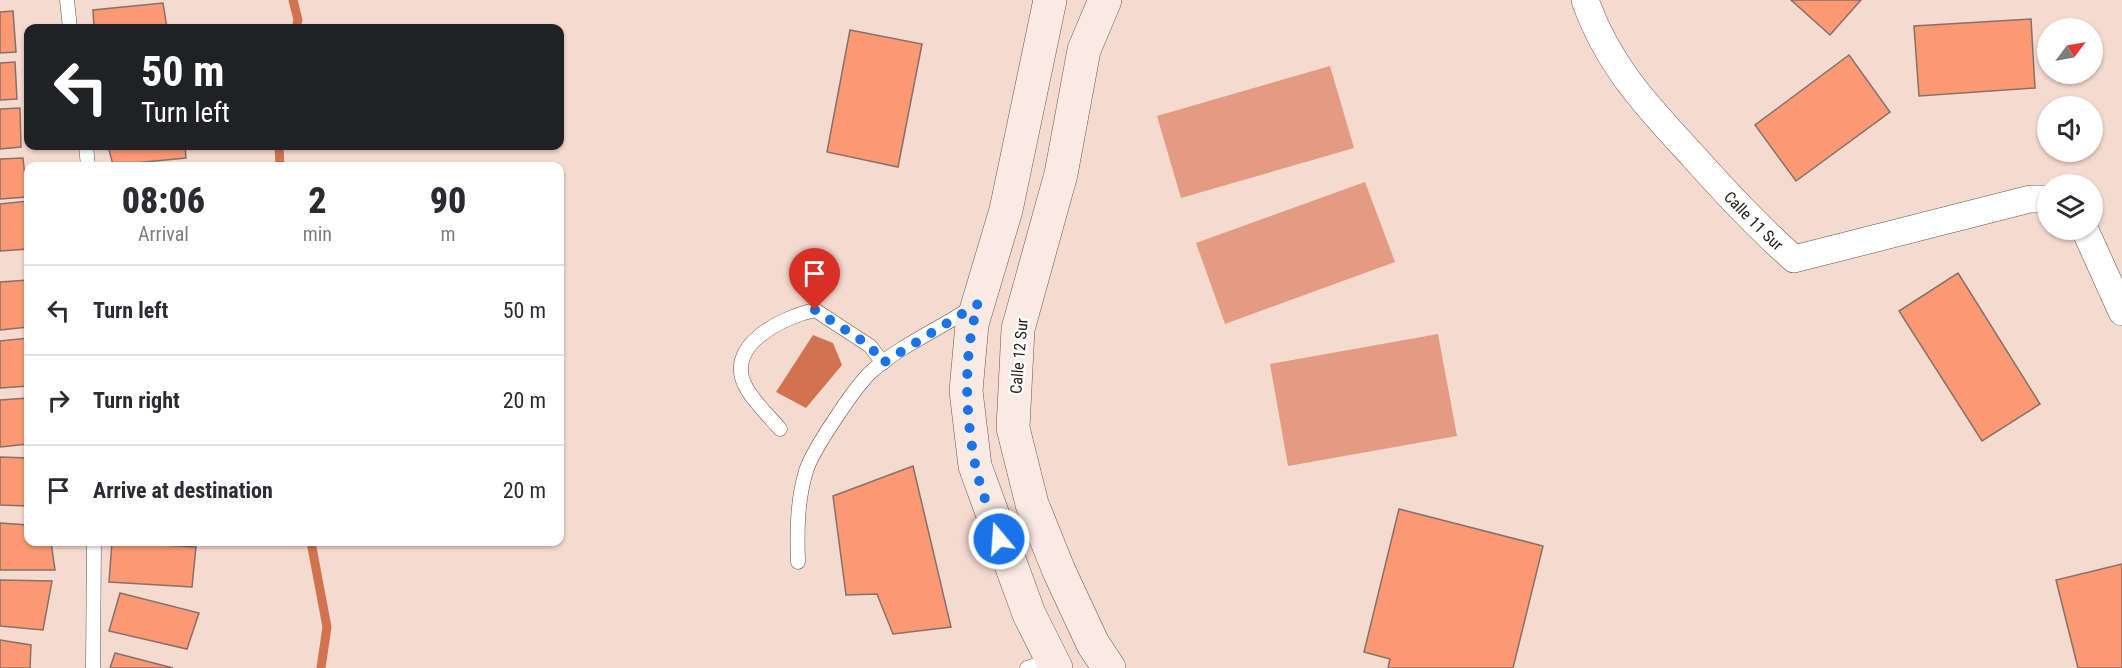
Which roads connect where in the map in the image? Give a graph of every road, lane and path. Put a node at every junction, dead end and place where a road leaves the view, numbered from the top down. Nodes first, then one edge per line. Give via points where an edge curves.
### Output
1 (67, 0) edge
2 (1050, 0) edge
3 (1105, 0) edge
4 (1585, 0) edge
5 (70, 24) edge
6 (2037, 199) edge
7 (2090, 240) edge
8 (978, 304) junction
9 (2122, 312) edge
10 (883, 363) junction
11 (780, 429) dead end
12 (94, 546) edge
13 (798, 562) dead end
14 (1045, 665) edge
15 (93, 668) edge
16 (1109, 668) edge

1 - 5 lane
2 - 8 main road via 1006,210
3 - 16 main road, Calle 12 Sur via 1083,50 1061,174 1018,329 1013,428 1032,504 1047,543 1093,644
4 - 6 street, Calle 11 Sur via 1596,31 1632,89 1756,226 1794,259
7 - 9 street
8 - 10 lane
8 - 14 main road via 972,324 966,391 975,465
10 - 11 lane via 870,346 815,310 790,316 759,335 745,353 741,370 746,388
10 - 13 lane via 870,372 841,410 806,469 797,516
12 - 15 lane

